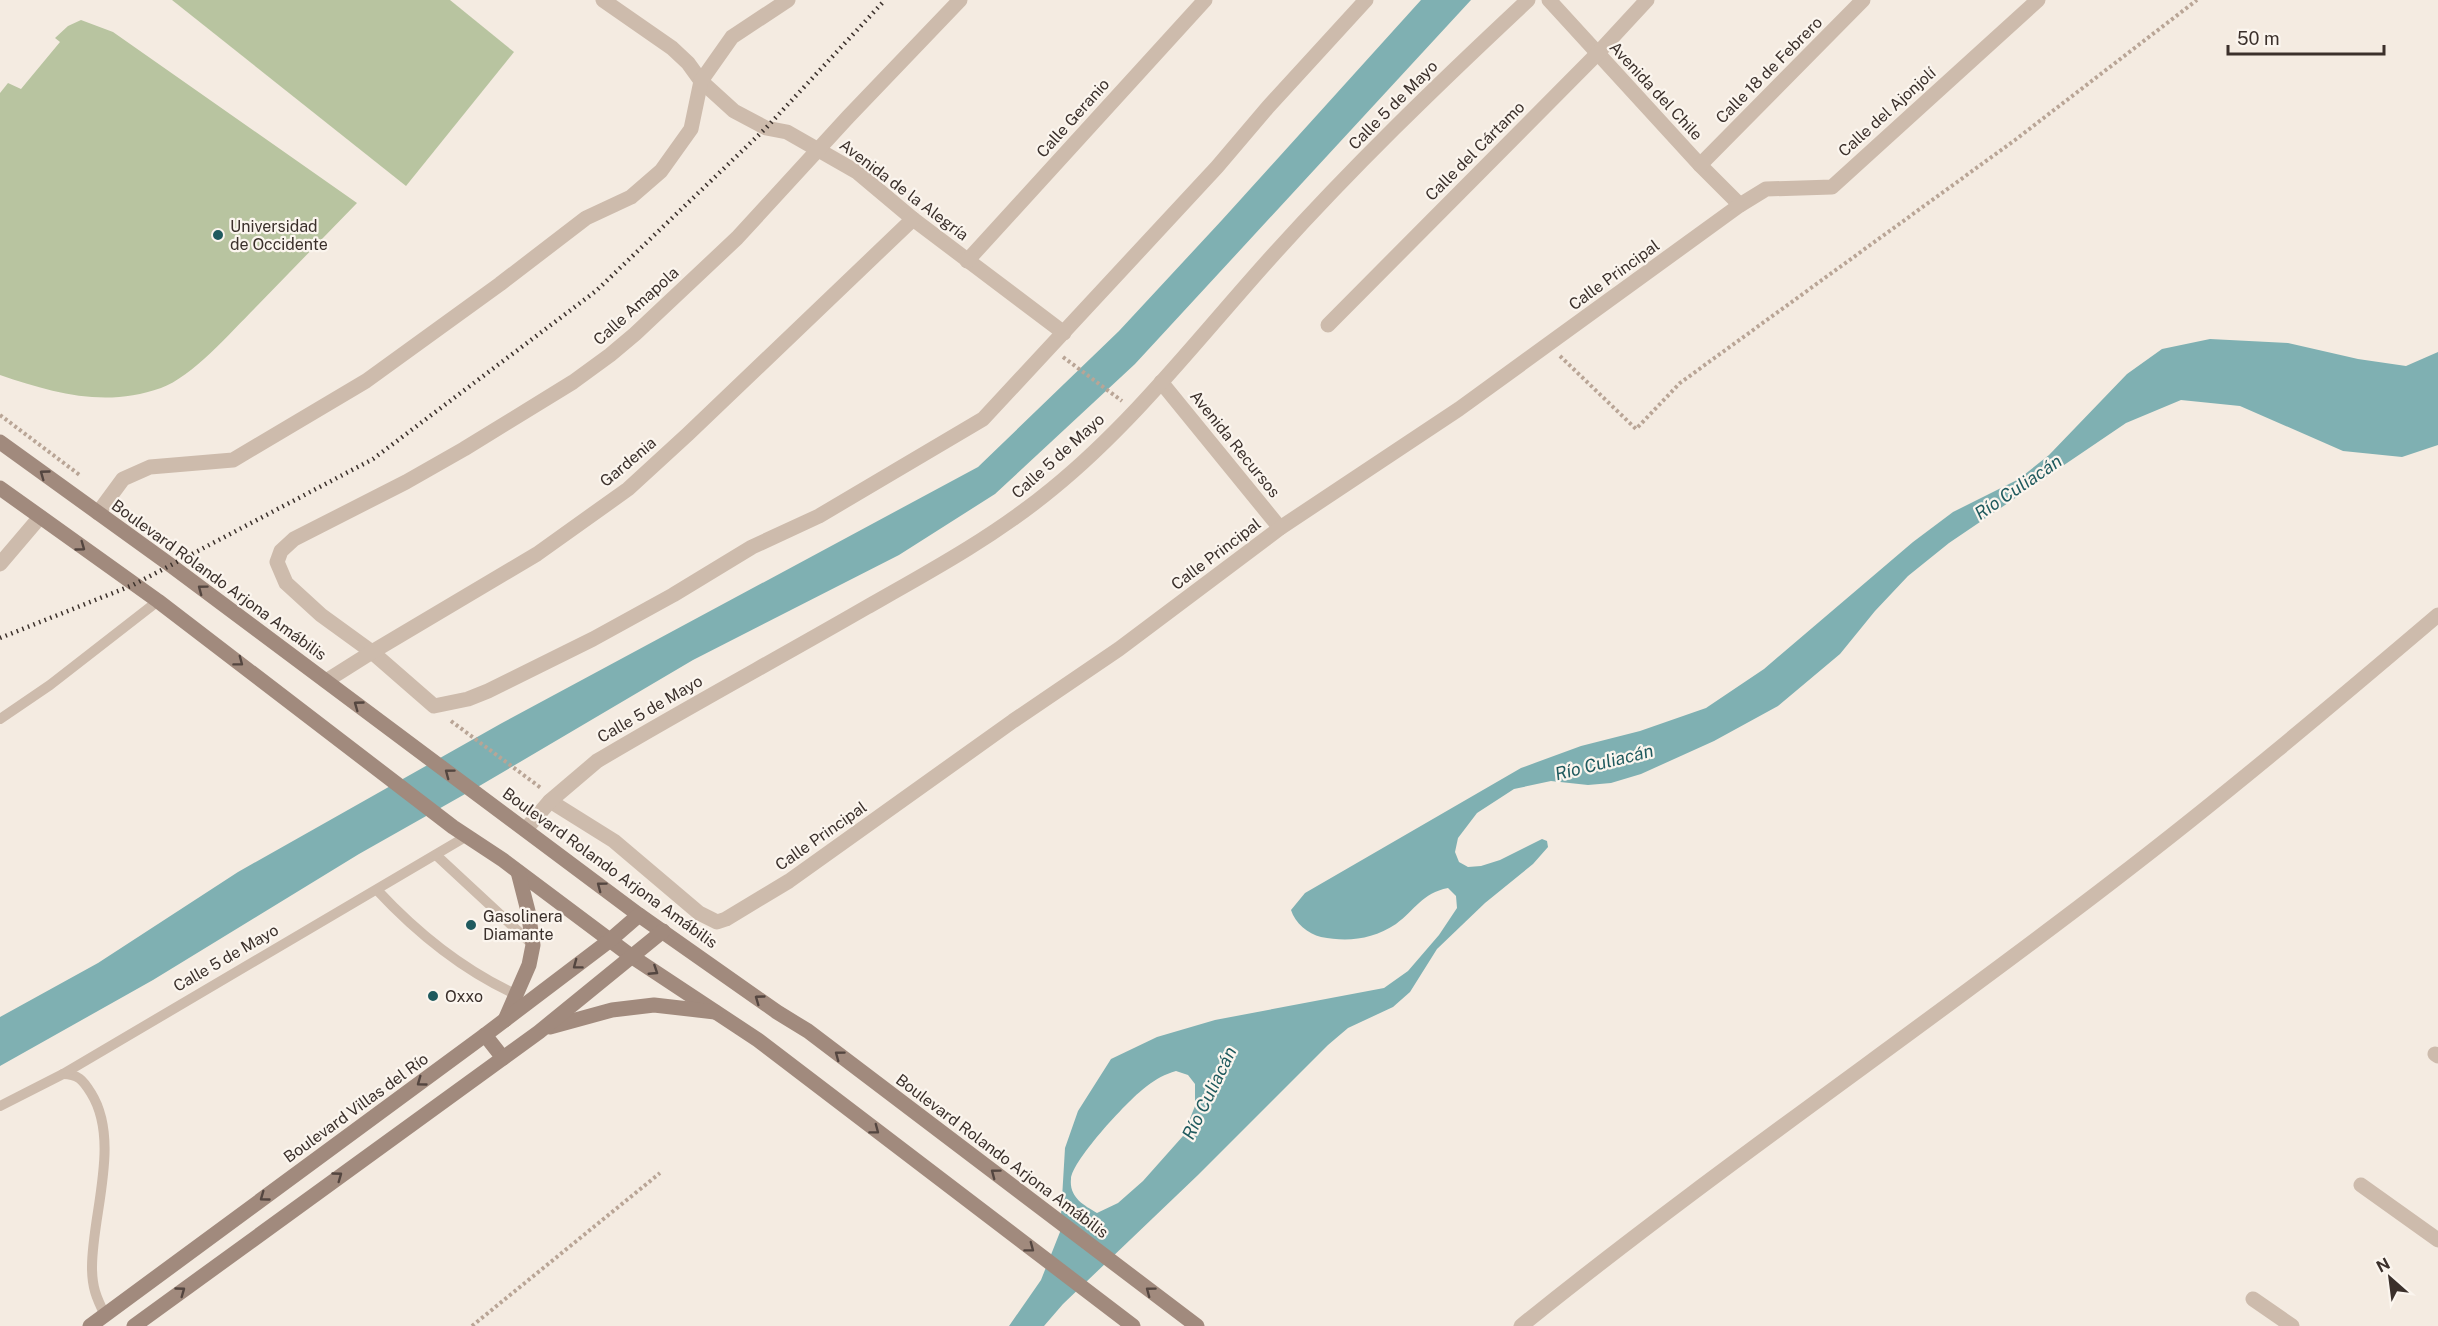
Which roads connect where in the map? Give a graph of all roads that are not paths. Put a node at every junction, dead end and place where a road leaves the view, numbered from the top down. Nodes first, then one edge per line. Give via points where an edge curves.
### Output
1 (603, 0) edge
2 (789, 0) edge
3 (960, 0) edge
4 (1205, 0) edge
5 (1366, 0) edge
6 (1528, 0) edge
7 (1549, 0) edge
8 (1647, 0) edge
9 (1863, 0) edge
10 (2038, 0) edge
11 (1597, 54) junction
12 (701, 81) junction
13 (820, 149) junction
14 (1700, 165) junction
15 (1740, 205) junction
16 (913, 219) junction
17 (968, 261) junction
18 (1328, 325) dead end
19 (1064, 333) junction
20 (1161, 382) junction
21 (0, 442) edge
22 (0, 488) edge
23 (98, 513) junction
24 (40, 517) junction
25 (1281, 528) junction
26 (0, 564) edge
27 (158, 601) junction
28 (2438, 615) edge
29 (372, 652) junction
30 (326, 681) junction
31 (0, 719) edge
32 (550, 801) junction
33 (526, 829) junction
34 (467, 836) junction
35 (436, 855) junction
36 (518, 872) junction
37 (377, 890) junction
38 (639, 915) junction
39 (663, 931) junction
40 (609, 941) junction
41 (533, 945) junction
42 (631, 956) junction
43 (515, 994) junction
44 (720, 1013) junction
45 (505, 1020) junction
46 (539, 1032) junction
47 (485, 1035) junction
48 (503, 1058) junction
49 (63, 1074) junction
50 (0, 1106) edge
51 (2361, 1185) dead end
52 (2438, 1240) edge
53 (2253, 1299) dead end
54 (105, 1315) junction
55 (90, 1326) edge
56 (134, 1326) edge
57 (1133, 1326) edge
58 (1197, 1326) edge
59 (1521, 1326) edge
60 (2292, 1326) edge

1 - 12 street, Avenida de la Alegría via 672,48
2 - 12 street via 732,37
3 - 13 street, Calle Amapola
4 - 17 street, Calle Geranio
5 - 19 street
6 - 20 street, Calle 5 de Mayo via 1343,181
7 - 11 street, Avenida del Chile
8 - 11 street, Calle del Cártamo
9 - 14 street, Calle 18 de Febrero
10 - 15 street, Calle del Ajonjolí via 1832,187 1766,189
11 - 14 street, Avenida del Chile
11 - 18 street, Calle del Cártamo
12 - 13 street, Avenida de la Alegría via 734,111 766,129 787,132
12 - 23 street via 691,129 661,171 631,197 586,218 366,381 233,460 150,467 123,479
13 - 16 street, Avenida de la Alegría via 857,172
13 - 29 street, Calle Amapola via 737,238 610,355 464,449 294,540 281,551 277,562 286,583 321,615
14 - 15 street, Avenida del Chile
15 - 25 street, Calle Principal via 1459,409
16 - 17 street, Avenida de la Alegría
16 - 29 street, Gardenia via 628,489 537,554
17 - 19 street, Avenida de la Alegría
19 - 29 street via 982,419 959,435 819,516 752,547 673,595 524,675 468,699 434,706
20 - 25 street, Avenida Recursos
20 - 32 street, Calle 5 de Mayo via 1090,456 1022,513 951,560 597,761
23 -> 21 main road, Boulevard Rolando Arjona Amábilis
22 - 24 main road
30 -> 23 main road, Boulevard Rolando Arjona Amábilis
24 - 26 street
24 -> 27 main road
25 - 32 street, Calle Principal via 1119,649 789,881 726,919 717,922 692,908 614,841
27 - 31 lane
27 -> 34 main road
28 - 59 street via 2113,881 1654,1221
29 - 30 street, Gardenia
33 -> 30 main road, Boulevard Rolando Arjona Amábilis
32 - 33 street, Calle 5 de Mayo
38 -> 33 main road, Boulevard Rolando Arjona Amábilis
34 - 35 lane, Calle 5 de Mayo
34 - 36 main road
35 - 37 lane, Calle 5 de Mayo
35 - 41 lane
36 - 40 main road
36 - 41 main road
37 - 43 lane via 432,942 484,980
37 - 49 lane, Calle 5 de Mayo
38 - 39 main road, Boulevard Rolando Arjona Amábilis
38 - 40 main road, Boulevard Villas del Río
39 - 42 main road
58 -> 39 main road, Boulevard Rolando Arjona Amábilis via 808,1031
40 - 42 main road
40 -> 45 main road, Boulevard Villas del Río
41 - 43 main road via 529,965
42 -> 44 main road
42 - 46 main road
43 - 45 main road
44 - 46 main road via 654,1005 612,1010
44 -> 57 main road
45 - 47 main road, Boulevard Villas del Río
46 - 48 main road
47 - 48 main road
47 -> 54 main road, Boulevard Villas del Río
56 -> 48 main road
49 - 50 lane, Calle 5 de Mayo
49 - 54 lane via 75,1074 84,1081 102,1120 104,1173 92,1264 93,1291
51 - 52 street
53 - 60 street
54 - 55 main road, Boulevard Villas del Río

